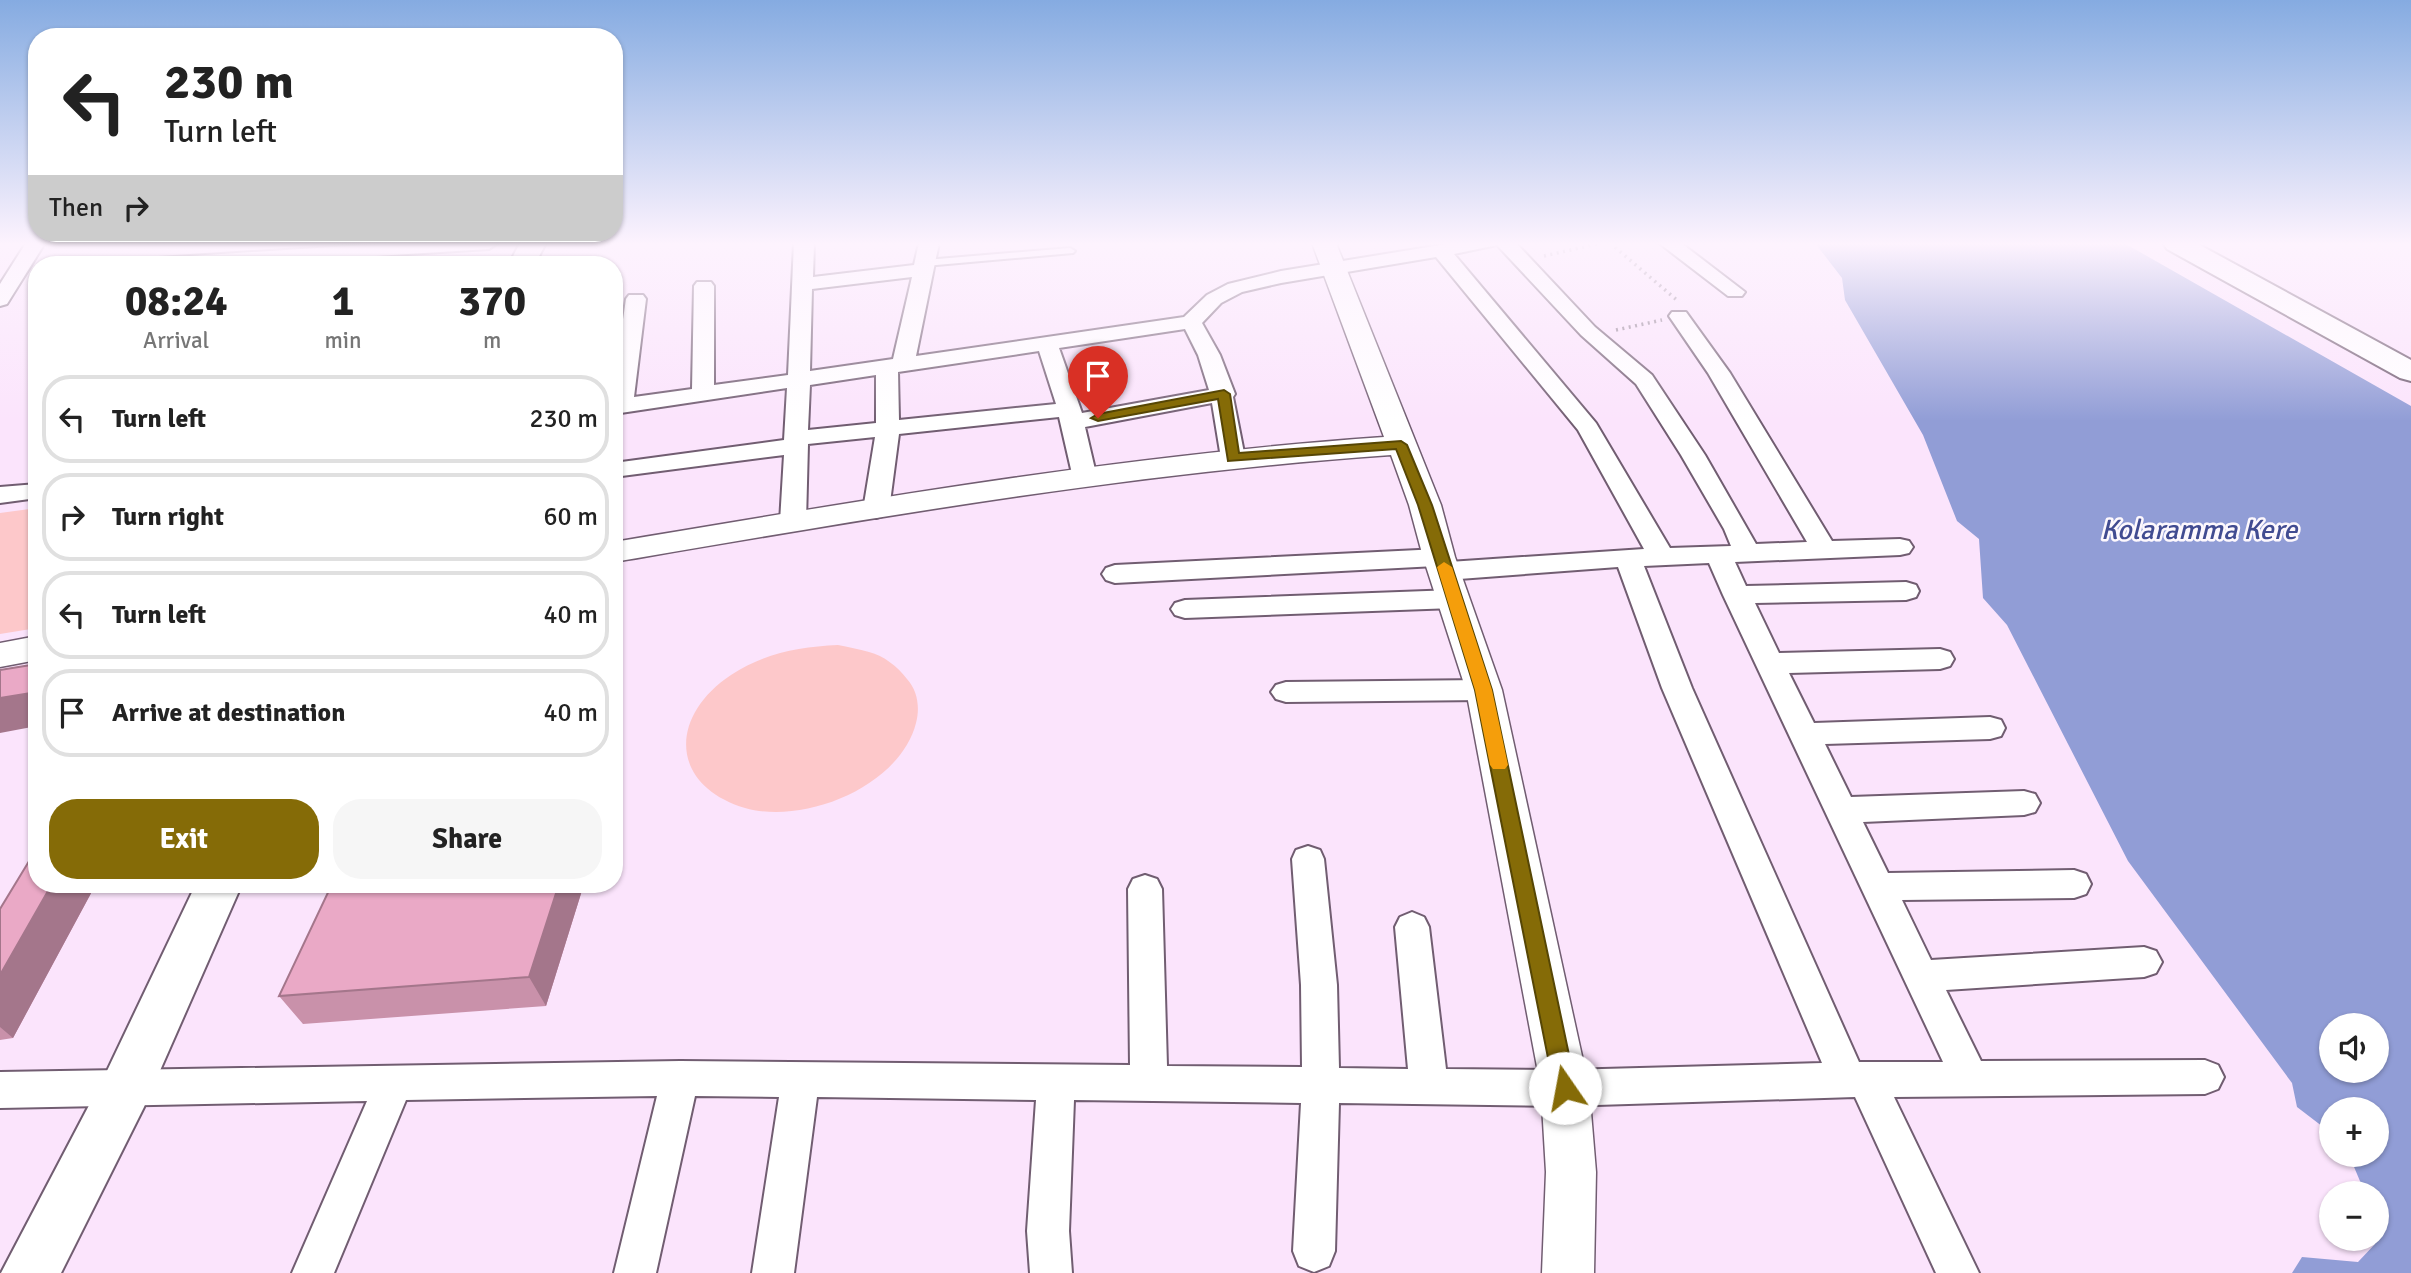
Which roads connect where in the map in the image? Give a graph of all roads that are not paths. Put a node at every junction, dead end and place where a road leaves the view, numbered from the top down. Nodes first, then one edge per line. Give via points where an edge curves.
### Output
1 (635, 302) edge
2 (704, 302) edge
3 (801, 302) edge
4 (913, 302) edge
5 (1211, 302) edge
6 (1346, 302) edge
7 (1484, 302) edge
8 (1561, 302) edge
9 (2284, 302) edge
10 (1679, 316) road end
11 (1191, 322) junction
12 (1047, 344) junction
13 (895, 366) junction
14 (2411, 372) edge
15 (623, 377) edge
16 (796, 381) junction
17 (703, 394) junction
18 (1224, 394) junction
19 (623, 406) edge
20 (1071, 416) junction
21 (888, 429) junction
22 (797, 442) junction
23 (1401, 445) junction
24 (1233, 458) junction
25 (623, 469) edge
26 (1085, 478) junction
27 (28, 492) edge
28 (0, 495) edge
29 (876, 510) junction
30 (793, 522) junction
31 (1900, 547) dead end
32 (623, 550) edge
33 (1825, 551) junction
34 (1732, 553) junction
35 (1661, 557) junction
36 (1628, 558) junction
37 (1115, 575) dead end
38 (1446, 576) junction
39 (1906, 591) dead end
40 (1737, 595) junction
41 (1185, 609) dead end
42 (28, 650) edge
43 (0, 655) edge
44 (1940, 659) dead end
45 (1770, 663) junction
46 (1484, 690) junction
47 (1286, 692) dead end
48 (1990, 728) dead end
49 (1805, 734) junction
50 (2024, 803) dead end
51 (1841, 810) junction
52 (1308, 859) dead end
53 (2074, 884) dead end
54 (1878, 887) junction
55 (1145, 890) dead end
56 (215, 893) edge
57 (1412, 927) dead end
58 (2144, 962) dead end
59 (1921, 976) junction
60 (2205, 1077) dead end
61 (680, 1078) junction
62 (801, 1078) junction
63 (1857, 1080) junction
64 (1971, 1080) junction
65 (1056, 1081) junction
66 (394, 1083) junction
67 (1149, 1083) junction
68 (1321, 1085) junction
69 (1429, 1085) junction
70 (1565, 1088) junction
71 (0, 1090) edge
72 (125, 1090) junction
73 (1314, 1251) dead end
74 (30, 1273) edge
75 (313, 1273) edge
76 (635, 1273) edge
77 (773, 1273) edge
78 (1051, 1273) edge
79 (1568, 1273) edge
80 (1958, 1273) edge

1 - 15 street
2 - 17 street
3 - 16 street
4 - 13 street
5 - 11 street
6 - 23 street
7 - 35 street via 1588,428
8 - 34 street via 1644,380 1737,529
9 - 14 main road
10 - 33 street via 1719,373
11 - 12 street
11 - 18 street via 1209,348
12 - 13 street
12 - 20 street
13 - 16 street
13 - 21 street
16 - 17 street
16 - 22 street
17 - 19 street
18 - 20 street
18 - 24 street
20 - 21 street
20 - 26 street
21 - 22 street
21 - 29 street
22 - 25 street
22 - 30 street
23 - 24 street
23 - 38 street
24 - 26 street
26 - 29 street
27 - 28 street
29 - 30 street
30 - 32 street
31 - 33 street
33 - 34 street
34 - 35 street
34 - 40 street
35 - 36 street
36 - 38 street
36 - 63 street via 1677,688
37 - 38 street
38 - 41 street
38 - 46 street
39 - 40 street
40 - 45 street
42 - 43 street
44 - 45 street
45 - 49 street
46 - 47 street
46 - 70 street
48 - 49 street
49 - 51 street
50 - 51 street
51 - 54 street
52 - 68 street via 1319,985
53 - 54 street
54 - 59 street
55 - 67 street
56 - 72 main road
57 - 69 street
58 - 59 street
59 - 64 street
60 - 64 street
61 - 62 street
61 - 66 street
61 - 76 street
62 - 65 street
62 - 77 street
63 - 64 street
63 - 70 street
63 - 80 street
65 - 67 street
65 - 78 street via 1048,1231
66 - 72 street
66 - 75 street
67 - 68 street
68 - 69 street
68 - 73 street
69 - 70 street
70 - 79 street via 1570,1172
71 - 72 street
72 - 74 main road

